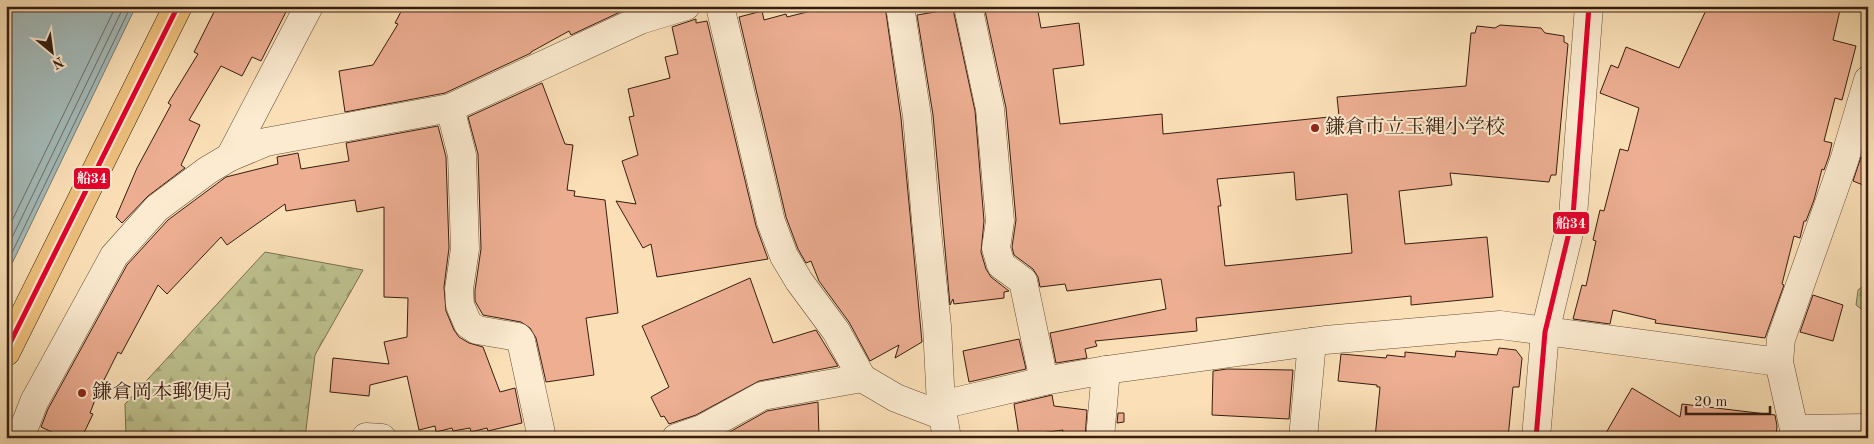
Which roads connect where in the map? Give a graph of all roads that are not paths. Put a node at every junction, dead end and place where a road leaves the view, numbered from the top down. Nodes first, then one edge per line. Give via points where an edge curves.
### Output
1 (178, 6) edge
2 (309, 6) edge
3 (686, 6) edge
4 (720, 6) edge
5 (900, 6) edge
6 (968, 6) edge
7 (1590, 6) edge
8 (637, 13) edge
9 (1868, 80) edge
10 (450, 108) junction
11 (230, 157) junction
12 (1545, 332) junction
13 (1312, 342) junction
14 (6, 352) edge
15 (1779, 362) junction
16 (1106, 370) junction
17 (862, 378) junction
18 (1044, 381) junction
19 (944, 420) edge
20 (1868, 428) edge
21 (1795, 433) edge
22 (6, 436) edge
23 (13, 438) edge
24 (20, 438) edge
25 (542, 438) edge
26 (676, 438) edge
27 (1100, 438) edge
28 (1303, 438) edge
29 (1536, 438) edge

1 - 14 main road
2 - 11 street
3 - 8 street
4 - 17 street via 771,222 784,256 836,331
5 - 19 street via 917,116
6 - 18 street via 990,109 1000,221 996,248 1001,265 1023,281
7 - 12 street via 1573,216
8 - 10 street
9 - 15 street via 1844,160 1781,339
10 - 11 street via 266,142
10 - 25 street via 462,155 465,249 460,305 468,324 477,330 518,337 521,341
11 - 24 street via 156,208 114,256 34,402
12 - 13 street via 1500,326
12 - 15 street
12 - 29 street
13 - 16 street
13 - 28 street
15 - 21 street
16 - 18 street
16 - 27 street
17 - 19 street
17 - 26 street via 762,396 702,429
18 - 19 street
20 - 21 street
22 - 23 street

